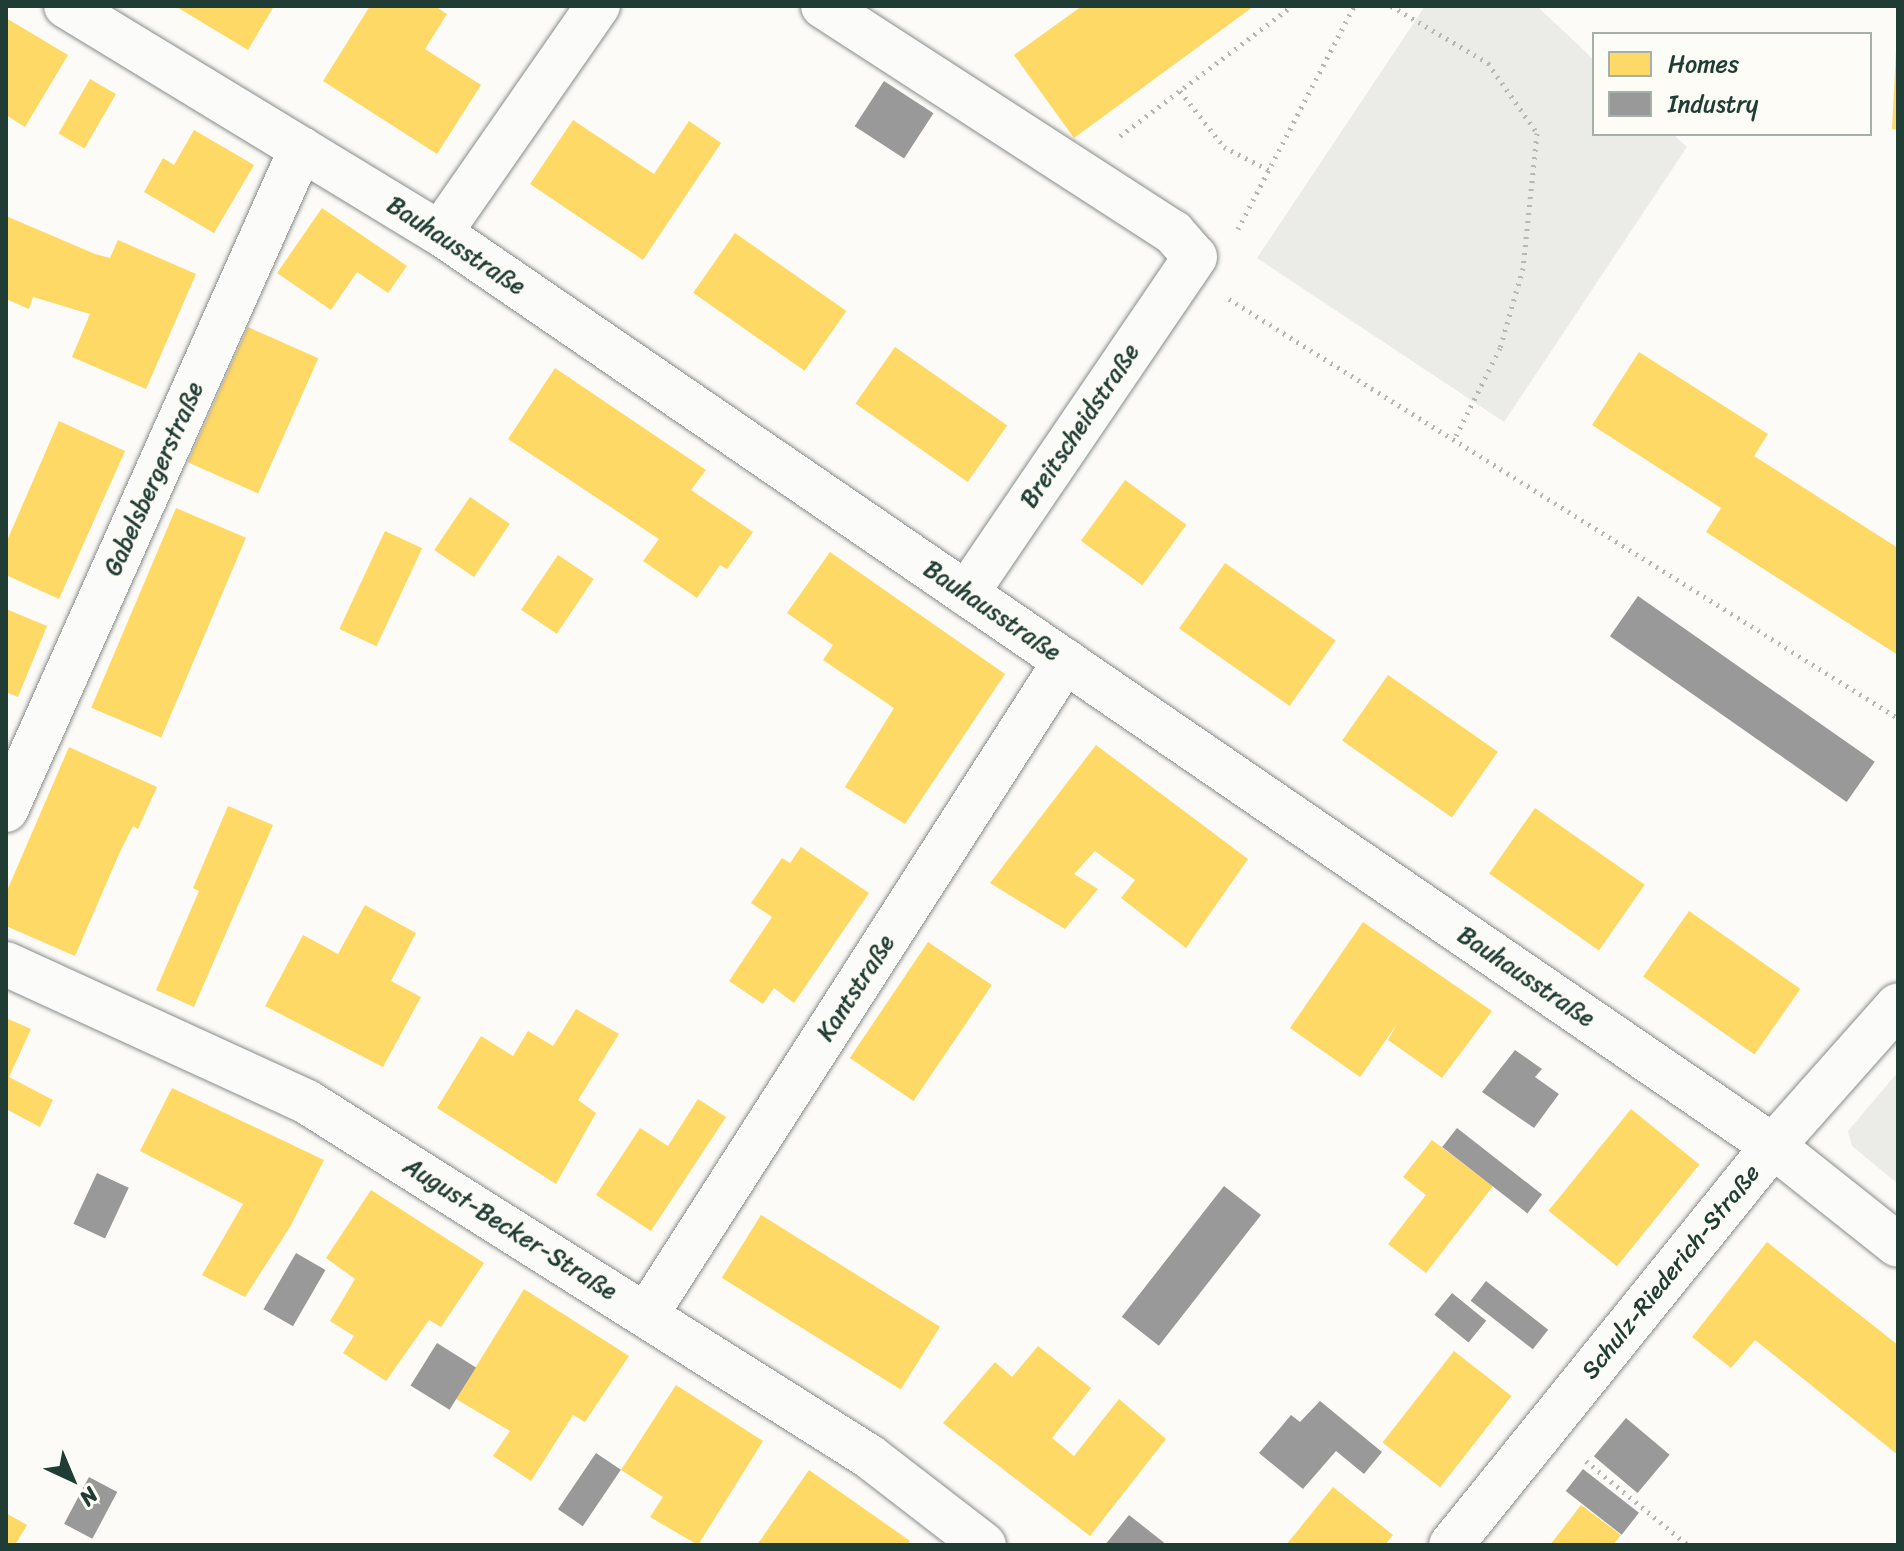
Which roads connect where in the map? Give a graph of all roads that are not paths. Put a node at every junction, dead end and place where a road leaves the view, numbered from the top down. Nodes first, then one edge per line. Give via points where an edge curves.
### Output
1 (66, 6) edge
2 (598, 6) edge
3 (823, 6) edge
4 (301, 149) junction
5 (440, 233) junction
6 (966, 594) junction
7 (1065, 661) junction
8 (6, 810) edge
9 (6, 964) edge
10 (1898, 1005) edge
11 (1773, 1146) junction
12 (1898, 1245) edge
13 (646, 1315) junction
14 (984, 1545) edge
15 (1451, 1545) edge

1 - 4 street, Bauhausstraße
2 - 5 street
3 - 6 street, Breitscheidstraße via 1173,232 1195,257
4 - 5 street, Bauhausstraße
4 - 8 street, Gabelsbergerstraße
5 - 6 street, Bauhausstraße
6 - 7 street, Bauhausstraße
7 - 11 street, Bauhausstraße
7 - 13 street, Kantstraße
9 - 13 street, August-Becker-Straße via 307,1102
10 - 11 street, Schulz-Riederich-Straße
11 - 12 street, Bauhausstraße
11 - 15 street, Schulz-Riederich-Straße
13 - 14 street, August-Becker-Straße via 870,1457

